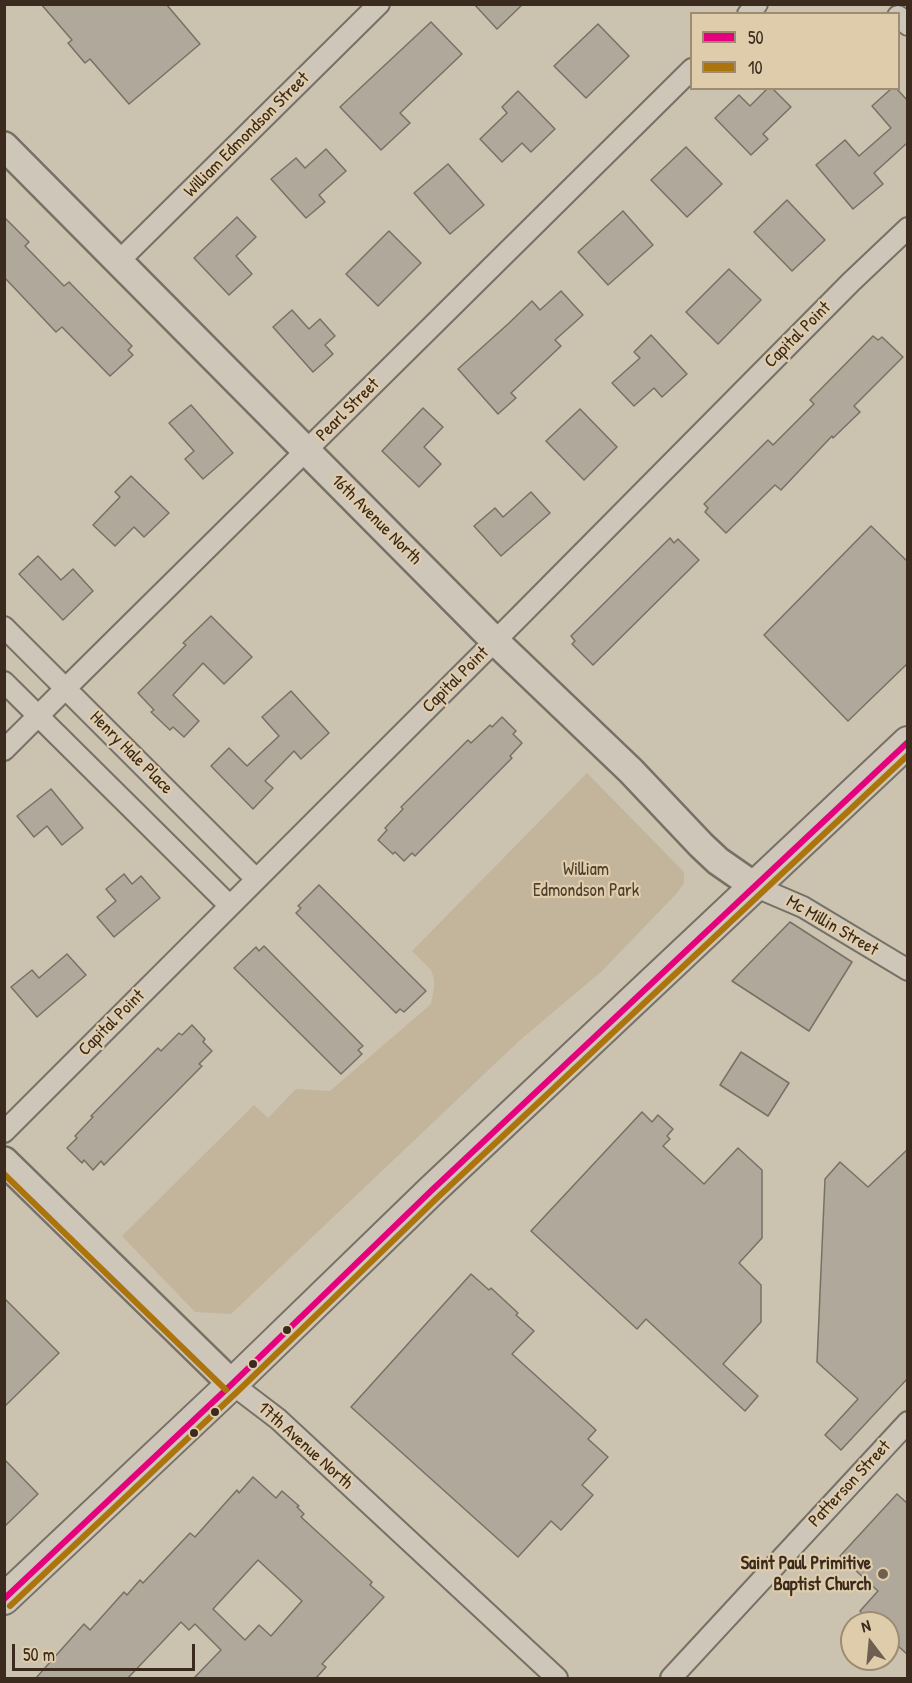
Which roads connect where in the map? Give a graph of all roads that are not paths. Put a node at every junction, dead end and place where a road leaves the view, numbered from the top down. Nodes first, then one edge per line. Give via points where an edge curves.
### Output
1 (376, 6) edge
2 (690, 71) edge
3 (4, 146) edge
4 (908, 228) edge
5 (119, 261) junction
6 (307, 450) junction
7 (4, 627) edge
8 (495, 641) junction
9 (4, 682) edge
10 (66, 688) junction
11 (39, 717) junction
12 (908, 742) edge
13 (4, 750) edge
14 (256, 879) junction
15 (754, 886) junction
16 (230, 906) junction
17 (908, 970) edge
18 (4, 1132) edge
19 (4, 1161) edge
20 (232, 1384) junction
21 (908, 1422) edge
22 (4, 1599) edge
23 (557, 1678) edge
24 (671, 1678) edge

1 - 5 street, William Edmondson Street
2 - 6 street, Pearl Street
3 - 5 street, 16th Avenue North
4 - 8 street, Capital Point
5 - 6 street, 16th Avenue North
6 - 8 street, 16th Avenue North
6 - 10 street, Pearl Street
7 - 10 street, Henry Hale Place
8 - 14 street, Capital Point
8 - 15 street, 16th Avenue North via 718,861
9 - 11 street
10 - 11 street, Pearl Street
10 - 14 street, Henry Hale Place
11 - 13 street, Pearl Street
11 - 16 street
12 - 15 main road
14 - 16 street, Capital Point
15 - 17 street, Mc Millin Street via 803,907
15 - 20 main road
16 - 18 street, Capital Point
19 - 20 street, 17th Avenue North
20 - 22 main road
20 - 23 street, 17th Avenue North via 278,1419
21 - 24 street, Patterson Street

